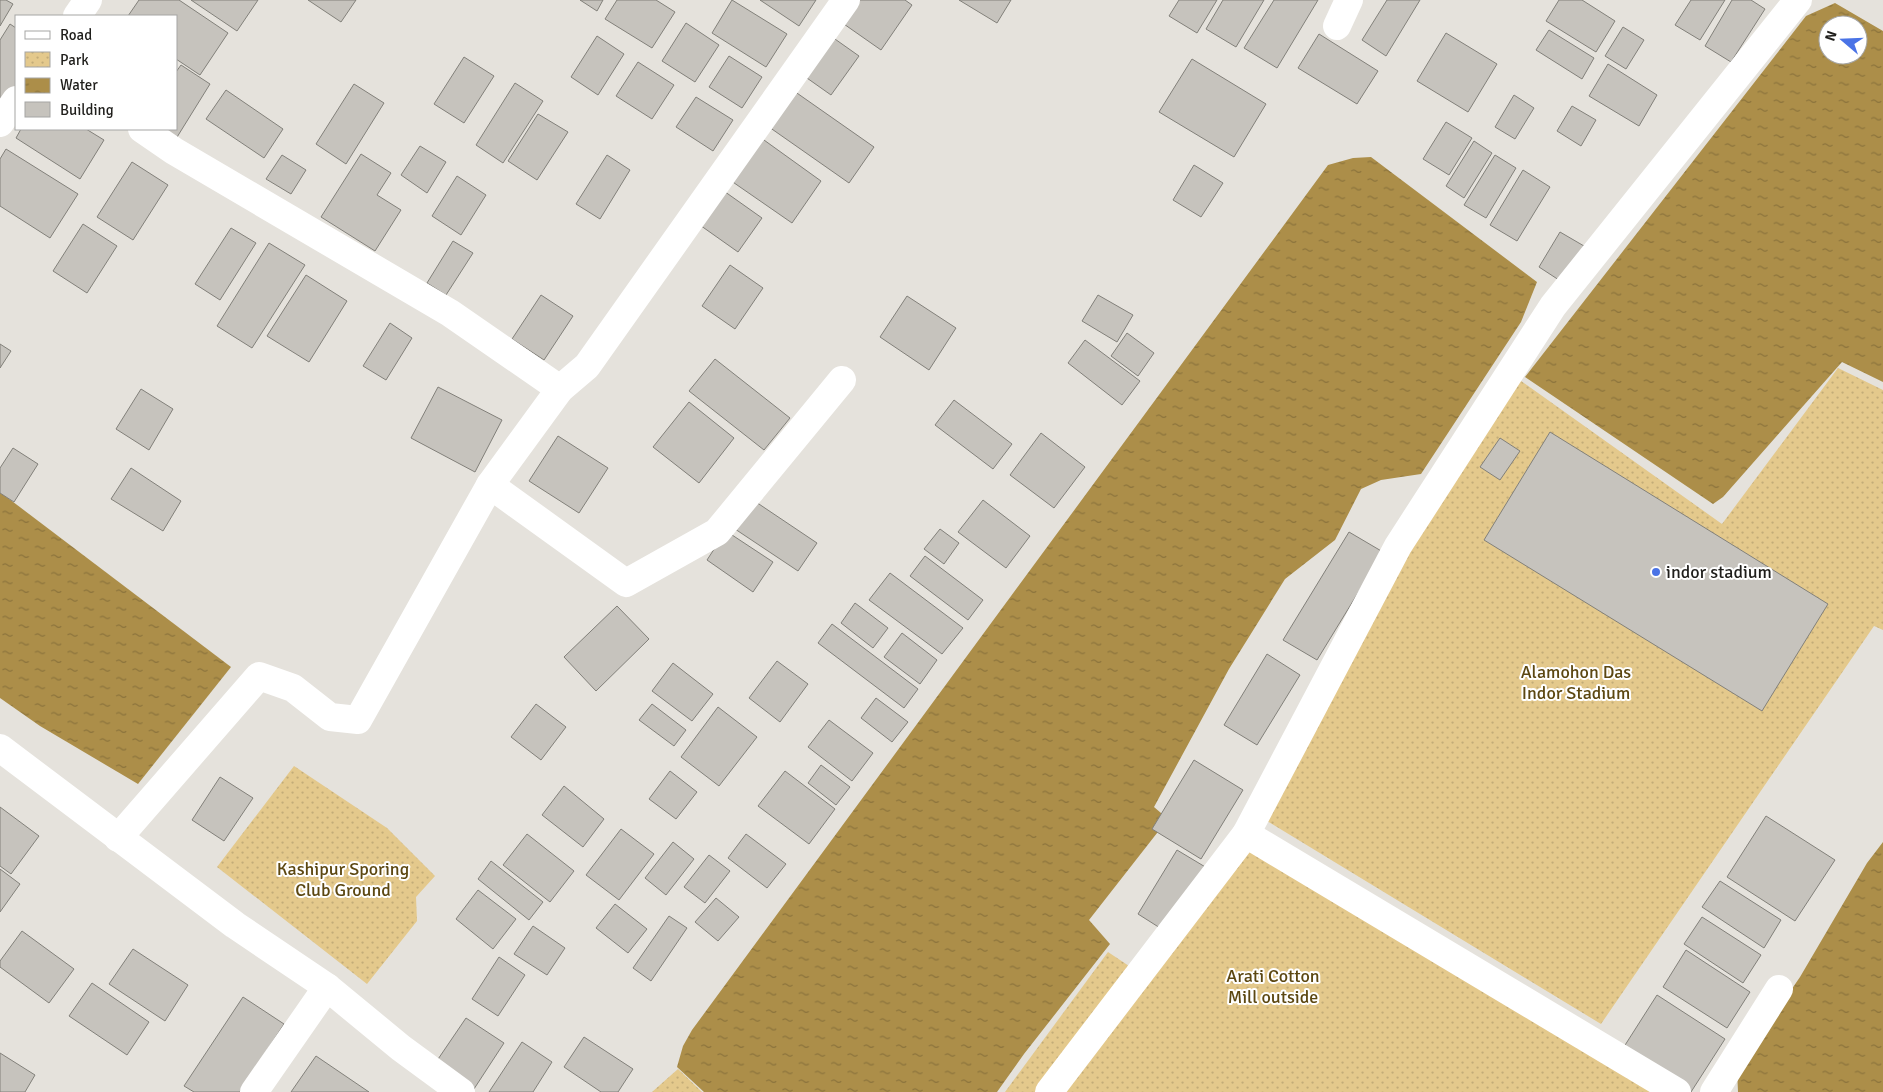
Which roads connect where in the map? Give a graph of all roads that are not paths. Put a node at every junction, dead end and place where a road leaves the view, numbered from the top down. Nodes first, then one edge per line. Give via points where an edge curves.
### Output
1 (88, 0) edge
2 (846, 0) edge
3 (1349, 0) edge
4 (1798, 0) edge
5 (78, 15) edge
6 (1337, 26) dead end
7 (15, 101) edge
8 (0, 123) edge
9 (143, 130) edge
10 (842, 380) dead end
11 (560, 388) junction
12 (490, 484) junction
13 (0, 748) edge
14 (1246, 834) junction
15 (118, 838) junction
16 (327, 987) junction
17 (1779, 989) dead end
18 (254, 1092) edge
19 (461, 1092) edge
20 (1049, 1092) edge
21 (1676, 1092) edge
22 (1714, 1092) edge

1 - 5 street
2 - 11 street via 587,366
3 - 6 street
4 - 14 street via 1553,306 1398,546
7 - 8 street
9 - 11 street via 450,313
10 - 12 street via 717,532 626,583
11 - 12 street
12 - 15 street via 358,720 330,717 293,688 259,676
13 - 15 street
14 - 20 street
14 - 21 street
15 - 16 street via 234,925
16 - 18 street
16 - 19 street
17 - 22 street

